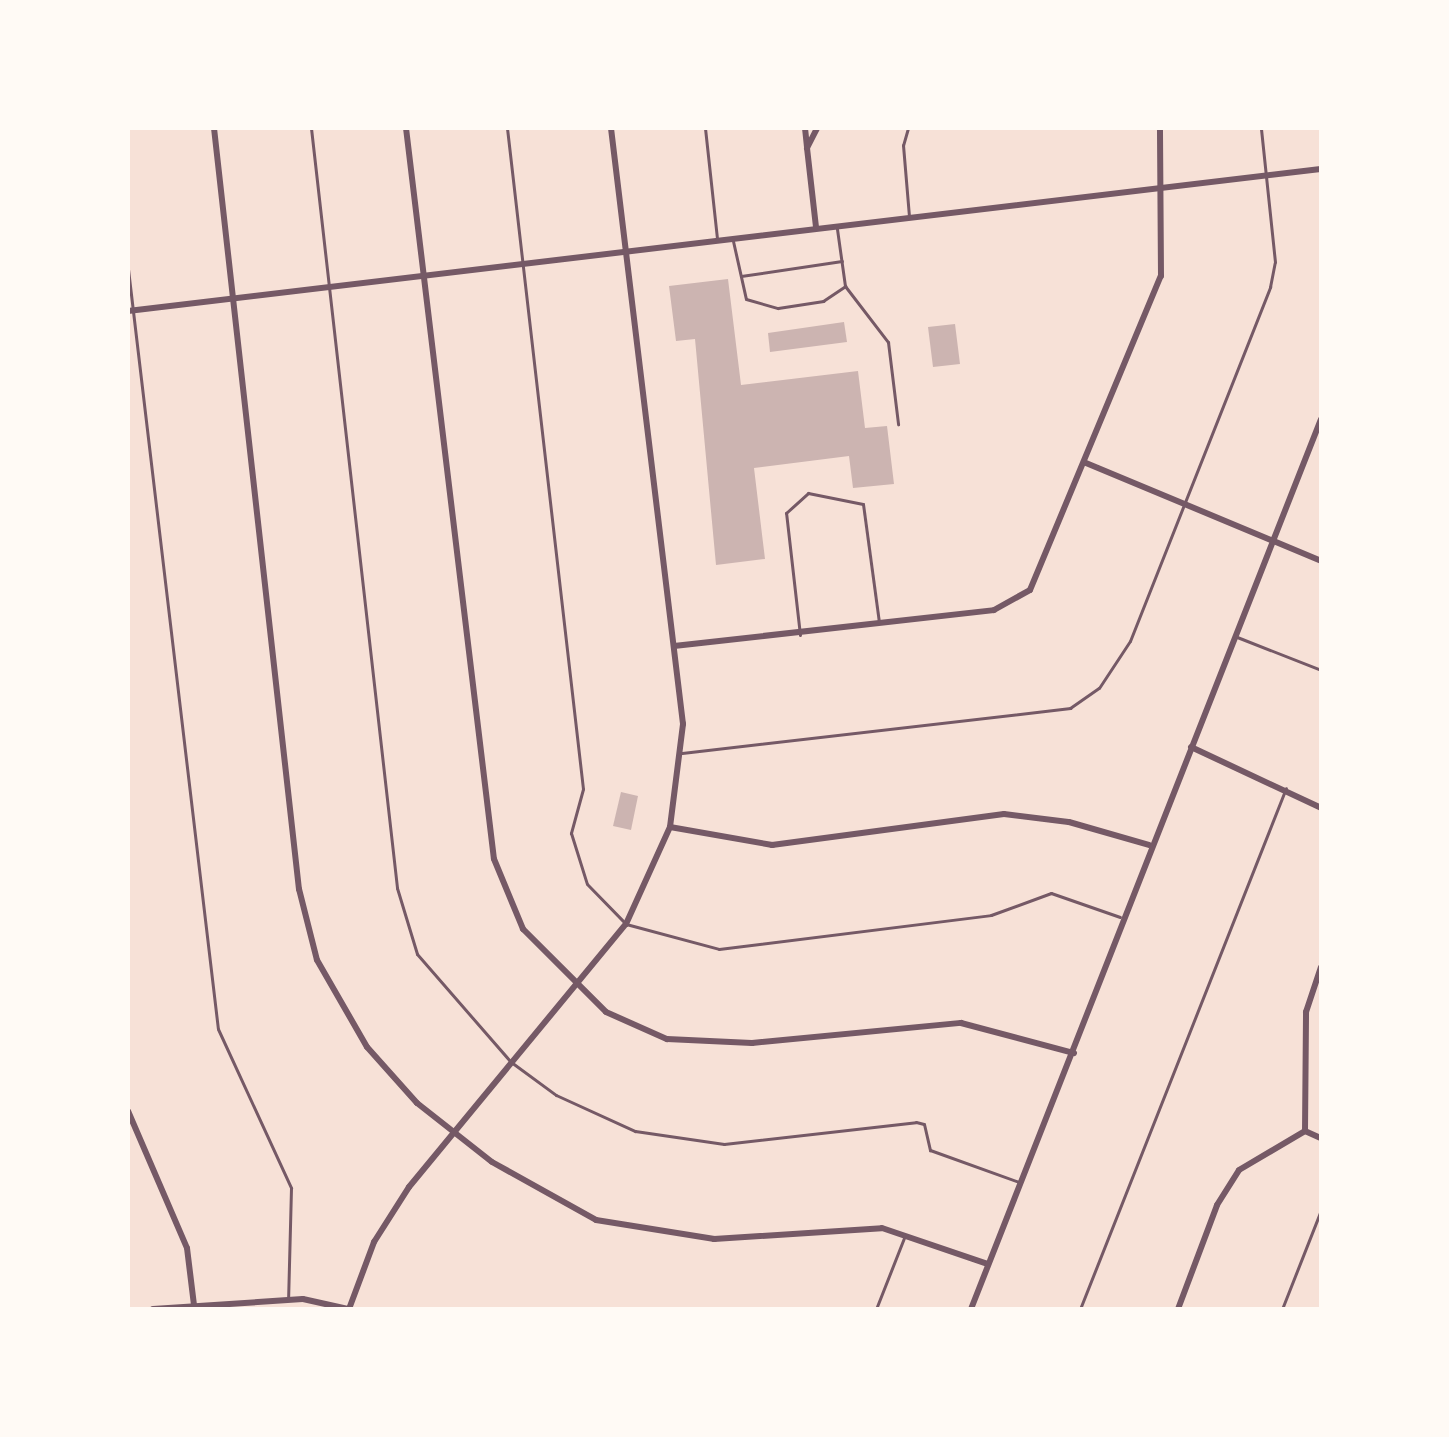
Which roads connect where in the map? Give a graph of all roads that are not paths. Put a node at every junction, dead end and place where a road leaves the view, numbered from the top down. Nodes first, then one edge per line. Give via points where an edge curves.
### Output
1 (214, 128) edge
2 (311, 128) edge
3 (406, 128) edge
4 (507, 128) edge
5 (611, 128) edge
6 (705, 128) edge
7 (805, 128) edge
8 (817, 128) edge
9 (908, 128) edge
10 (1160, 128) edge
11 (1261, 128) edge
12 (807, 148) junction
13 (1321, 169) edge
14 (1264, 175) junction
15 (1164, 188) junction
16 (909, 217) junction
17 (837, 225) junction
18 (816, 227) junction
19 (732, 237) junction
20 (717, 239) junction
21 (625, 252) junction
22 (842, 261) junction
23 (523, 263) junction
24 (128, 269) edge
25 (424, 274) junction
26 (741, 276) junction
27 (329, 286) junction
28 (845, 286) junction
29 (235, 298) junction
30 (130, 311) edge
31 (1321, 419) edge
32 (898, 424) dead end
33 (1086, 463) junction
34 (1183, 504) junction
35 (1272, 542) junction
36 (1321, 561) edge
37 (880, 626) junction
38 (800, 635) junction
39 (1233, 635) junction
40 (674, 646) junction
41 (1321, 670) edge
42 (1191, 747) junction
43 (682, 753) junction
44 (1286, 788) junction
45 (1321, 808) edge
46 (670, 827) junction
47 (1149, 845) junction
48 (1120, 917) junction
49 (626, 924) junction
50 (1321, 967) edge
51 (576, 985) junction
52 (1074, 1053) junction
53 (511, 1062) junction
54 (128, 1111) edge
55 (1305, 1131) junction
56 (454, 1132) junction
57 (1321, 1138) edge
58 (1019, 1182) junction
59 (1321, 1210) edge
60 (906, 1234) junction
61 (985, 1263) junction
62 (288, 1300) junction
63 (194, 1305) junction
64 (153, 1309) edge
65 (349, 1309) edge
66 (876, 1309) edge
67 (971, 1309) edge
68 (1080, 1309) edge
69 (1178, 1309) edge
70 (1282, 1309) edge

1 - 29 street
2 - 27 lane
3 - 25 street
4 - 23 lane
5 - 21 street
6 - 20 lane
7 - 12 street
8 - 12 street
9 - 16 lane via 903,145
10 - 15 street
11 - 14 lane
12 - 18 street
13 - 14 street
14 - 15 street
14 - 34 lane via 1275,262 1270,287
15 - 16 street
15 - 33 street via 1161,276
16 - 17 street
17 - 18 street
17 - 22 lane
18 - 19 street
19 - 20 street
19 - 26 lane
20 - 21 street
21 - 23 street
21 - 40 street
22 - 26 lane
22 - 28 lane
23 - 25 street
23 - 49 lane via 583,789 573,849 587,884
24 - 30 lane
25 - 27 street
25 - 51 street via 497,875 523,929
26 - 28 lane via 746,299 758,307 823,301
27 - 29 street
27 - 53 lane via 397,888 417,954
28 - 32 lane via 888,342
29 - 30 street
29 - 56 street via 305,922 332,991 367,1047
30 - 62 lane via 218,1029 291,1188
31 - 35 street
33 - 34 street
33 - 37 street via 1030,590 994,610
34 - 35 street
34 - 43 lane via 1117,666 1070,708
35 - 36 street
35 - 39 street
37 - 38 street
37 - 38 lane via 863,504 808,493 786,513
38 - 40 street
39 - 41 lane
39 - 42 street
40 - 43 street
42 - 44 street
42 - 47 street
43 - 46 street
44 - 45 street
44 - 68 lane
46 - 47 street via 772,845 1004,814 1069,822
46 - 49 street
47 - 48 street
48 - 49 lane via 1051,893 991,915 719,949
48 - 52 street
49 - 51 street
50 - 55 street via 1306,1012
51 - 52 street via 632,1028 688,1043 961,1023
51 - 53 street
52 - 58 street
53 - 56 street
53 - 58 lane via 556,1095 635,1131 724,1144 916,1122 924,1124 930,1150
54 - 63 street via 187,1248
55 - 57 street
55 - 69 street via 1239,1170 1217,1205
56 - 60 street via 549,1199 616,1225 714,1239 826,1228
56 - 65 street via 374,1242
58 - 61 street
59 - 70 lane
60 - 61 street
60 - 66 lane
61 - 67 street
62 - 63 street
62 - 65 street
63 - 64 street

